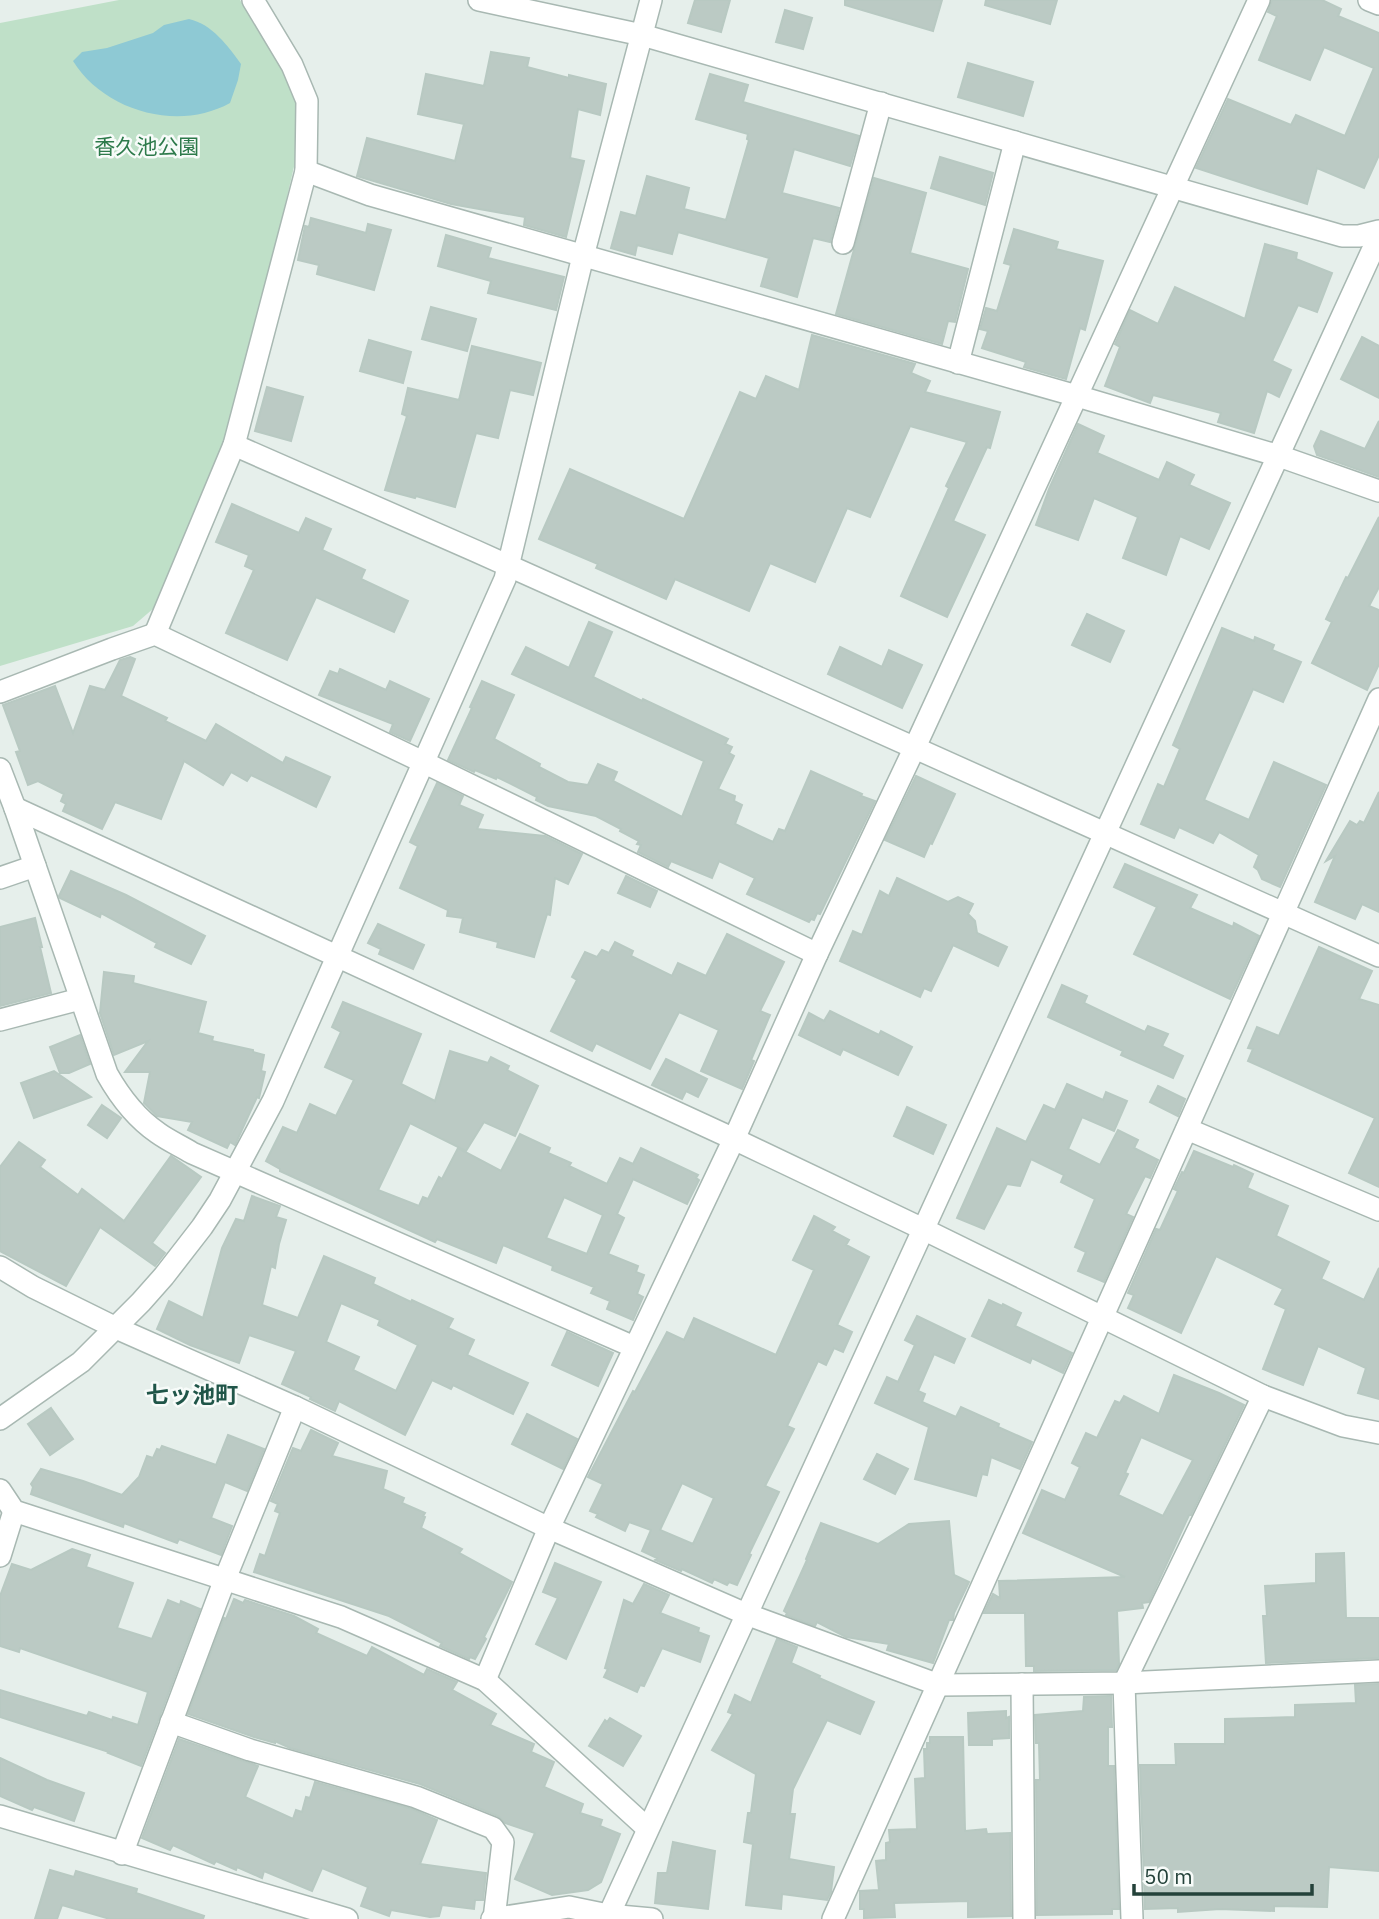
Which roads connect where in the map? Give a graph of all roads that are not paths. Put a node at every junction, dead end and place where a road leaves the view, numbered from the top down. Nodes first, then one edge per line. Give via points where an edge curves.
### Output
1 (253, 0) edge
2 (479, 0) edge
3 (651, 0) edge
4 (1259, 0) edge
5 (1369, 0) edge
6 (1379, 4) edge
7 (642, 35) junction
8 (881, 103) junction
9 (1015, 142) junction
10 (306, 171) junction
11 (1173, 187) junction
12 (1379, 231) edge
13 (1379, 236) edge
14 (843, 243) dead end
15 (583, 256) junction
16 (958, 363) junction
17 (1077, 396) junction
18 (234, 445) junction
19 (1279, 456) junction
20 (1379, 491) edge
21 (508, 565) junction
22 (155, 634) junction
23 (0, 692) edge
24 (1377, 707) edge
25 (915, 747) junction
26 (423, 762) junction
27 (0, 769) edge
28 (15, 808) junction
29 (1105, 831) junction
30 (35, 866) junction
31 (0, 878) edge
32 (1285, 913) junction
33 (817, 954) junction
34 (1379, 956) edge
35 (338, 957) junction
36 (80, 999) junction
37 (0, 1020) edge
38 (1187, 1129) junction
39 (734, 1139) junction
40 (237, 1172) junction
41 (1379, 1210) edge
42 (923, 1229) junction
43 (0, 1267) edge
44 (1102, 1316) junction
45 (116, 1328) junction
46 (634, 1346) junction
47 (1263, 1396) junction
48 (295, 1407) junction
49 (0, 1419) edge
50 (1379, 1433) edge
51 (0, 1490) edge
52 (14, 1511) junction
53 (549, 1528) junction
54 (0, 1556) edge
55 (225, 1579) junction
56 (746, 1614) junction
57 (1379, 1671) edge
58 (485, 1680) junction
59 (1124, 1683) junction
60 (1022, 1684) junction
61 (939, 1685) junction
62 (171, 1722) junction
63 (0, 1816) edge
64 (647, 1828) junction
65 (122, 1854) junction
66 (608, 1917) edge
67 (346, 1919) edge
68 (493, 1919) edge
69 (652, 1919) edge
70 (833, 1919) edge
71 (1024, 1919) edge
72 (1132, 1919) edge

1 - 10 street via 307,100
2 - 7 street
3 - 7 street
4 - 11 street
5 - 6 street
7 - 8 street
7 - 15 street
8 - 9 street
8 - 14 street
9 - 11 street
9 - 16 street
10 - 15 street via 370,195
10 - 18 street
11 - 12 street via 1342,236
11 - 17 street
13 - 19 street
15 - 16 street
15 - 21 street
16 - 17 street
17 - 19 street
17 - 25 street
18 - 21 street
18 - 22 street
19 - 20 street
19 - 29 street
21 - 25 street
21 - 26 street
22 - 23 street
22 - 26 street
24 - 32 street
25 - 29 street
25 - 33 street
26 - 33 street
26 - 35 street
27 - 28 street
28 - 30 street
28 - 35 street
29 - 32 street
29 - 42 street
30 - 31 street
30 - 36 street
32 - 34 street
32 - 38 street
33 - 39 street
35 - 39 street
35 - 40 street
36 - 37 street
36 - 40 street via 107,1074 134,1112 192,1153
38 - 41 street
38 - 44 street
39 - 42 street
39 - 46 street
40 - 45 street via 195,1237
40 - 46 street
42 - 44 street
42 - 56 street
43 - 45 street
44 - 47 street
44 - 61 street
45 - 48 street
45 - 49 street via 73,1368
46 - 53 street
47 - 50 street via 1343,1426
47 - 59 street
48 - 53 street
48 - 55 street
51 - 52 street
52 - 54 street
52 - 55 street
53 - 56 street
53 - 58 street
55 - 58 street via 341,1616
55 - 62 street
56 - 61 street
56 - 64 street
57 - 59 street
58 - 64 street
59 - 60 street
59 - 72 street
60 - 61 street
60 - 71 street
61 - 70 street
62 - 65 street
62 - 68 street via 250,1750 416,1797 493,1828 503,1842
63 - 65 street
64 - 66 street
65 - 67 street
66 - 68 street via 569,1907
66 - 69 street

